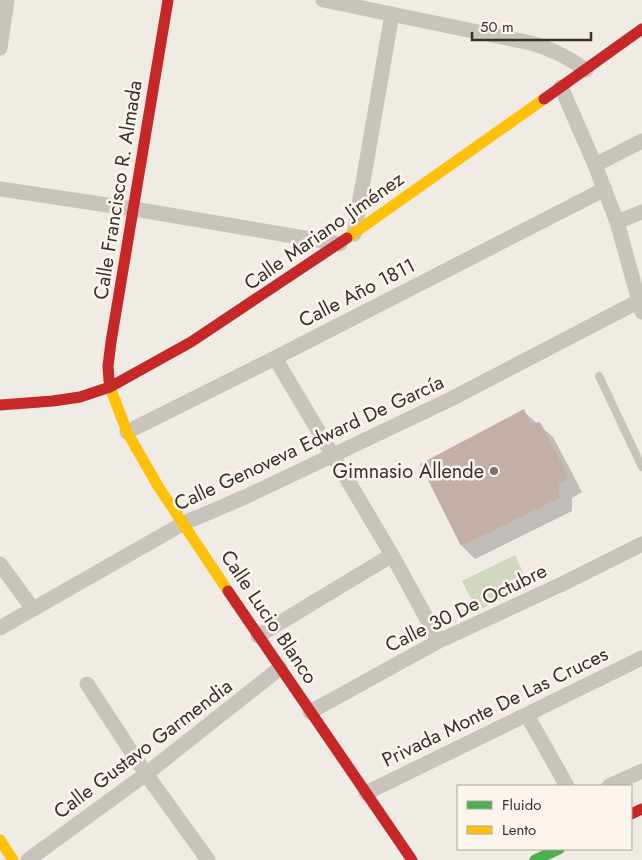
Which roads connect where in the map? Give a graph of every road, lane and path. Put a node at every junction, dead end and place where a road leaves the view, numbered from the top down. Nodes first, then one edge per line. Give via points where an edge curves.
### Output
1 (7, 0) edge
2 (168, 0) edge
3 (323, 0) edge
4 (392, 14) junction
5 (642, 15) edge
6 (641, 30) edge
7 (0, 48) edge
8 (586, 70) junction
9 (561, 87) junction
10 (642, 141) edge
11 (595, 164) junction
12 (0, 189) edge
13 (605, 189) junction
14 (134, 209) junction
15 (642, 212) edge
16 (618, 222) junction
17 (354, 234) junction
18 (340, 244) junction
19 (641, 307) edge
20 (275, 358) junction
21 (599, 376) dead end
22 (110, 387) junction
23 (0, 405) edge
24 (128, 432) junction
25 (333, 456) junction
26 (642, 467) edge
27 (184, 523) junction
28 (642, 544) edge
29 (392, 555) junction
30 (0, 564) edge
31 (33, 608) junction
32 (0, 628) edge
33 (258, 636) junction
34 (440, 642) junction
35 (642, 658) edge
36 (280, 668) junction
37 (87, 684) dead end
38 (310, 712) junction
39 (527, 715) junction
40 (642, 771) edge
41 (146, 774) junction
42 (566, 785) edge
43 (611, 785) edge
44 (366, 793) junction
45 (0, 840) edge
46 (557, 850) edge
47 (13, 860) edge
48 (28, 860) edge
49 (208, 860) edge
50 (412, 860) edge
51 (535, 860) edge

1 - 7 street
2 - 14 street, Calle Francisco R. Almada
3 - 4 street
4 - 8 street via 549,48
4 - 17 street
5 - 6 street
6 - 8 street, Calle Mariano Jiménez
8 - 9 street, Calle Mariano Jiménez
9 - 11 street
9 - 17 street, Calle Mariano Jiménez
10 - 11 street
11 - 13 street
12 - 14 street
13 - 16 street
13 - 20 street, Calle Año 1811
14 - 18 street
14 - 22 street, Calle Francisco R. Almada via 108,366
15 - 16 street
16 - 19 street
17 - 18 street, Calle Mariano Jiménez
18 - 22 street, Calle Mariano Jiménez via 191,342
19 - 25 street, Calle Genoveva Edward De García
20 - 24 street, Calle Año 1811
20 - 25 street
21 - 26 lane
22 - 23 street, Calle Mariano Jiménez via 53,401
22 - 24 street, Calle Lucio Blanco
24 - 27 street, Calle Lucio Blanco via 158,486
25 - 27 street, Calle Genoveva Edward De García
25 - 29 street
27 - 31 street, Calle Genoveva Edward De García
27 - 33 street, Calle Lucio Blanco
28 - 34 street, Calle 30 De Octubre
29 - 33 street
29 - 34 street
30 - 31 street
31 - 32 street, Calle Genoveva Edward De García
33 - 36 street, Calle Lucio Blanco
34 - 38 street, Calle 30 De Octubre
35 - 39 street, Privada Monte De Las Cruces
36 - 38 street, Calle Lucio Blanco
36 - 41 street, Calle Gustavo Garmendia
37 - 41 street
38 - 44 street, Calle Lucio Blanco
39 - 42 street
39 - 44 street, Privada Monte De Las Cruces
40 - 43 street
41 - 48 street, Calle Gustavo Garmendia
41 - 49 street
44 - 50 street, Calle Lucio Blanco
45 - 47 street
46 - 51 street

